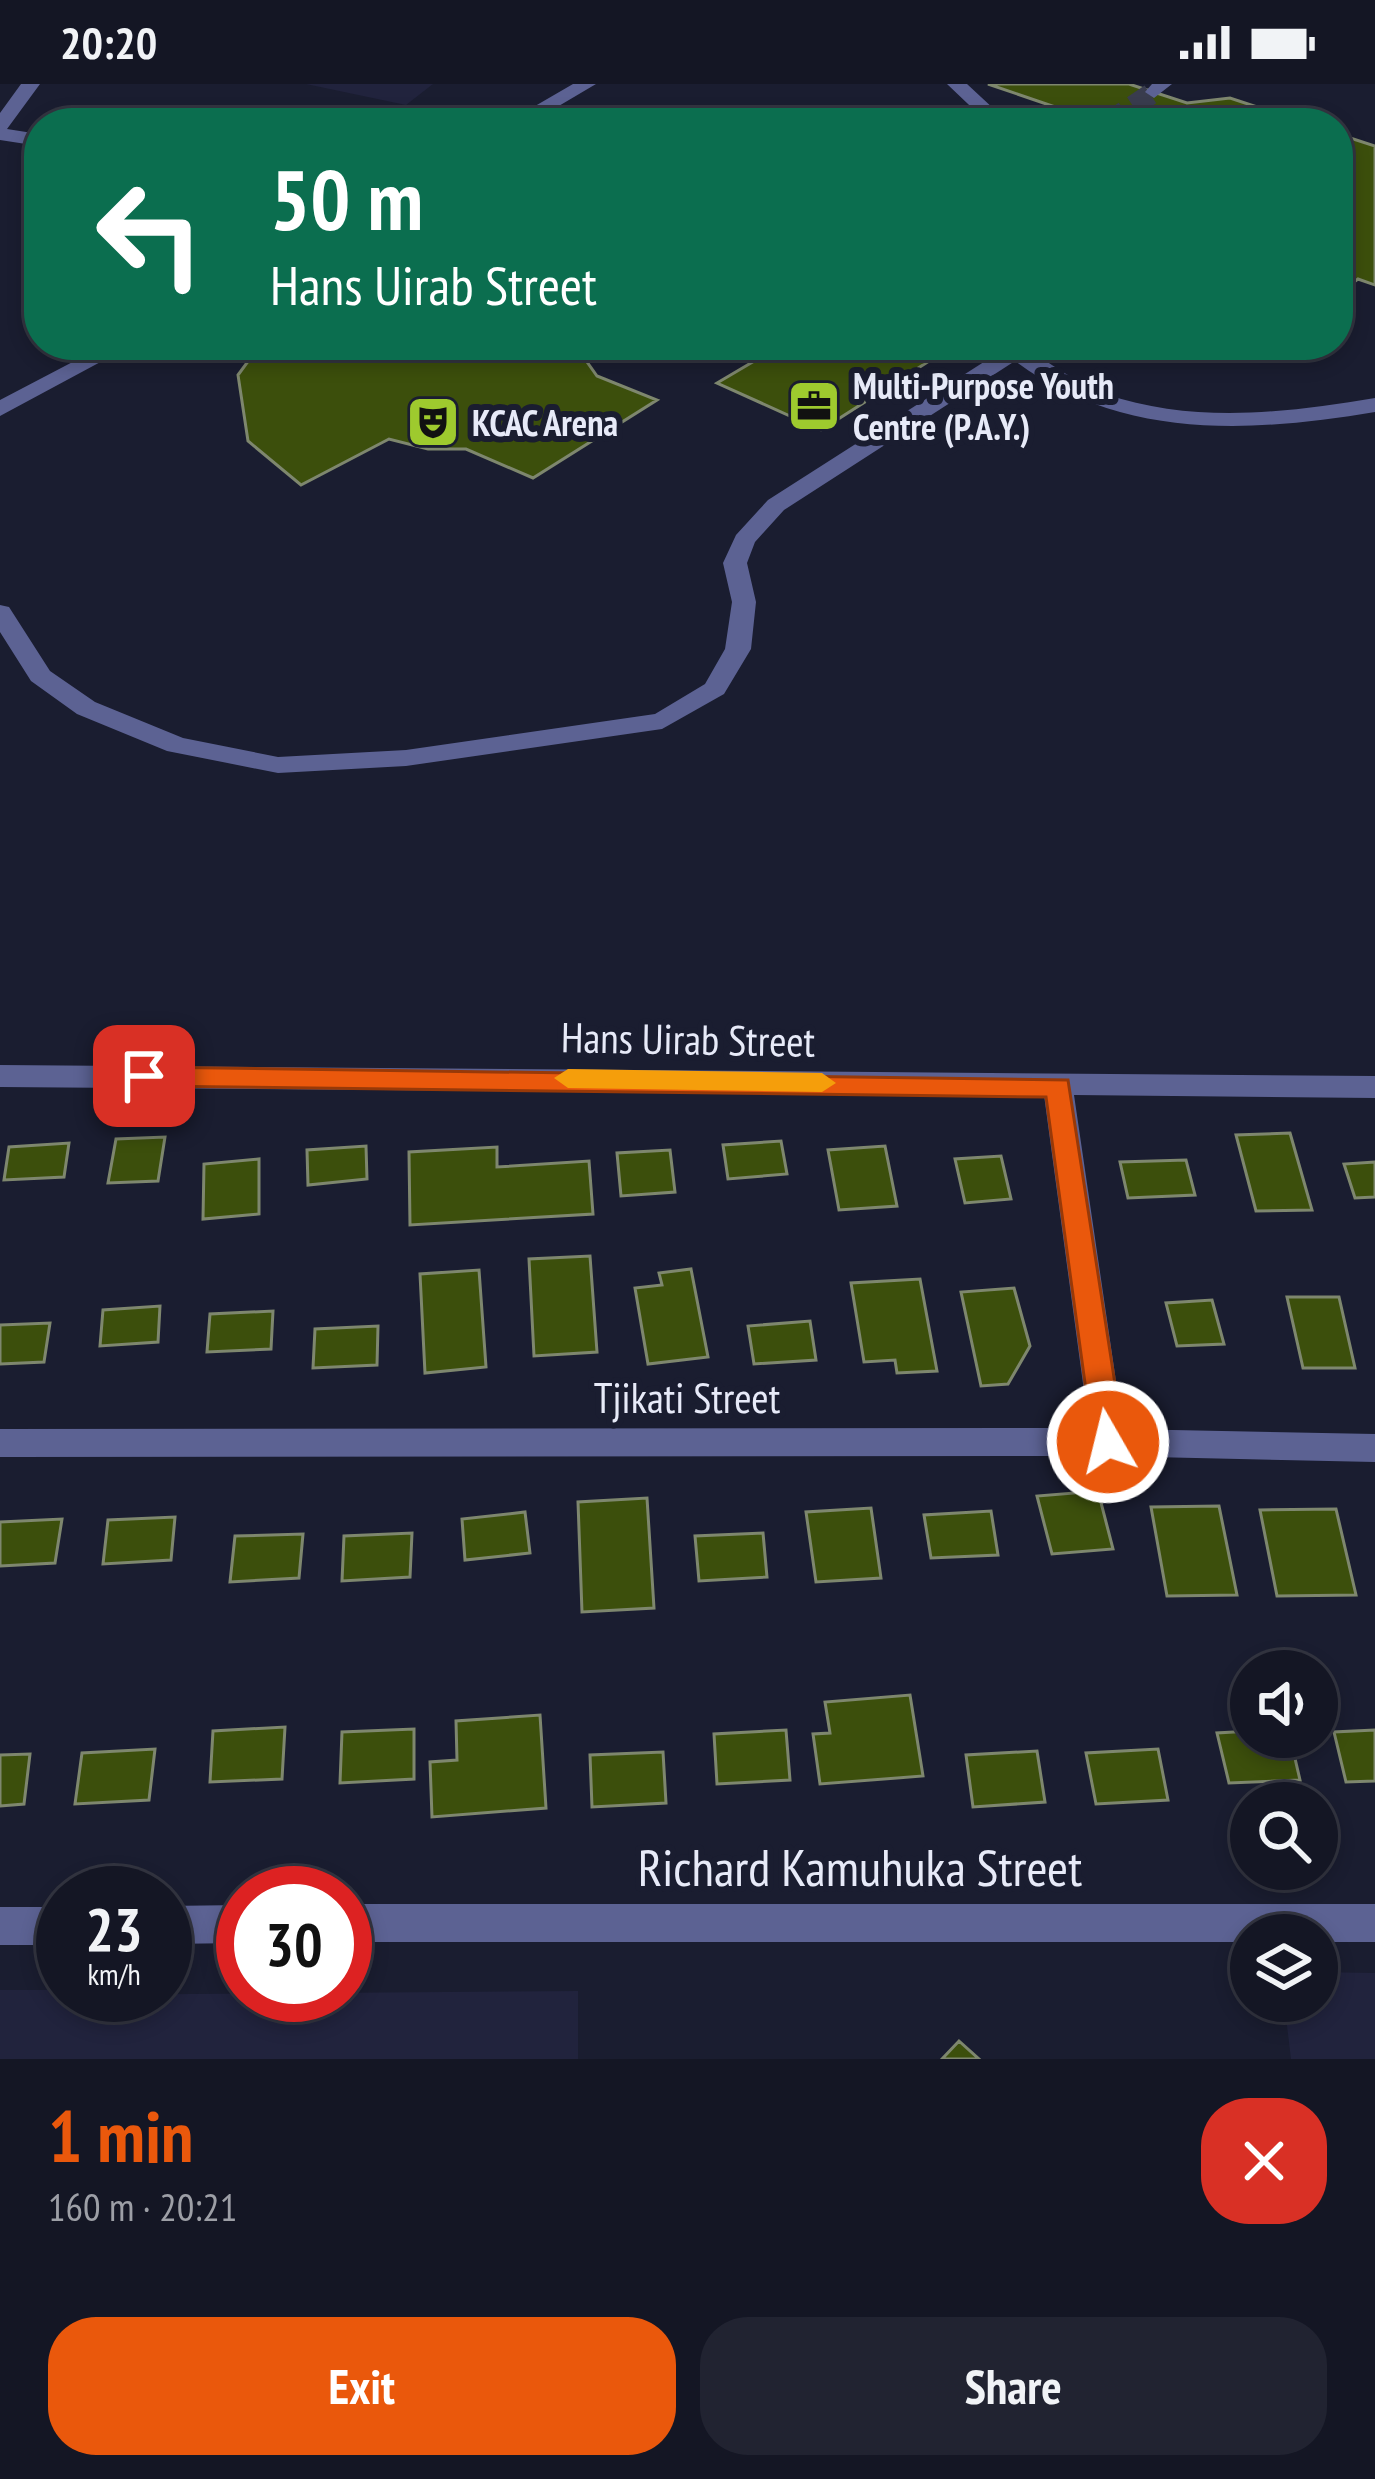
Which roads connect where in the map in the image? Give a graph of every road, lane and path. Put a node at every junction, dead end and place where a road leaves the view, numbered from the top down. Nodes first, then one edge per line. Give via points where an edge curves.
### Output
1 (31, 84) edge
2 (587, 84) edge
3 (956, 84) edge
4 (543, 108) edge
5 (982, 108) edge
6 (0, 130) edge
7 (93, 360) edge
8 (993, 360) edge
9 (1026, 360) edge
10 (1375, 405) edge
11 (0, 409) edge
12 (0, 612) edge
13 (0, 1076) edge
14 (1058, 1087) junction
15 (1375, 1087) edge
16 (1108, 1442) junction
17 (0, 1443) edge
18 (1375, 1448) edge
19 (1375, 1922) edge
20 (372, 1923) edge
21 (0, 1926) edge
22 (36, 1926) edge

1 - 6 street
2 - 4 street
3 - 5 street
7 - 11 street
8 - 12 street via 776,506 744,540 735,563 744,602 738,649 715,688 662,721 406,758 278,765 176,745 86,708 40,676
9 - 10 street via 1170,421 1244,424
13 - 14 street, Hans Uirab Street
14 - 15 street, Hans Uirab Street
14 - 16 street
16 - 17 street, Tjikati Street
16 - 18 street, Tjikati Street
19 - 20 street, Richard Kamuhuka Street
21 - 22 street

